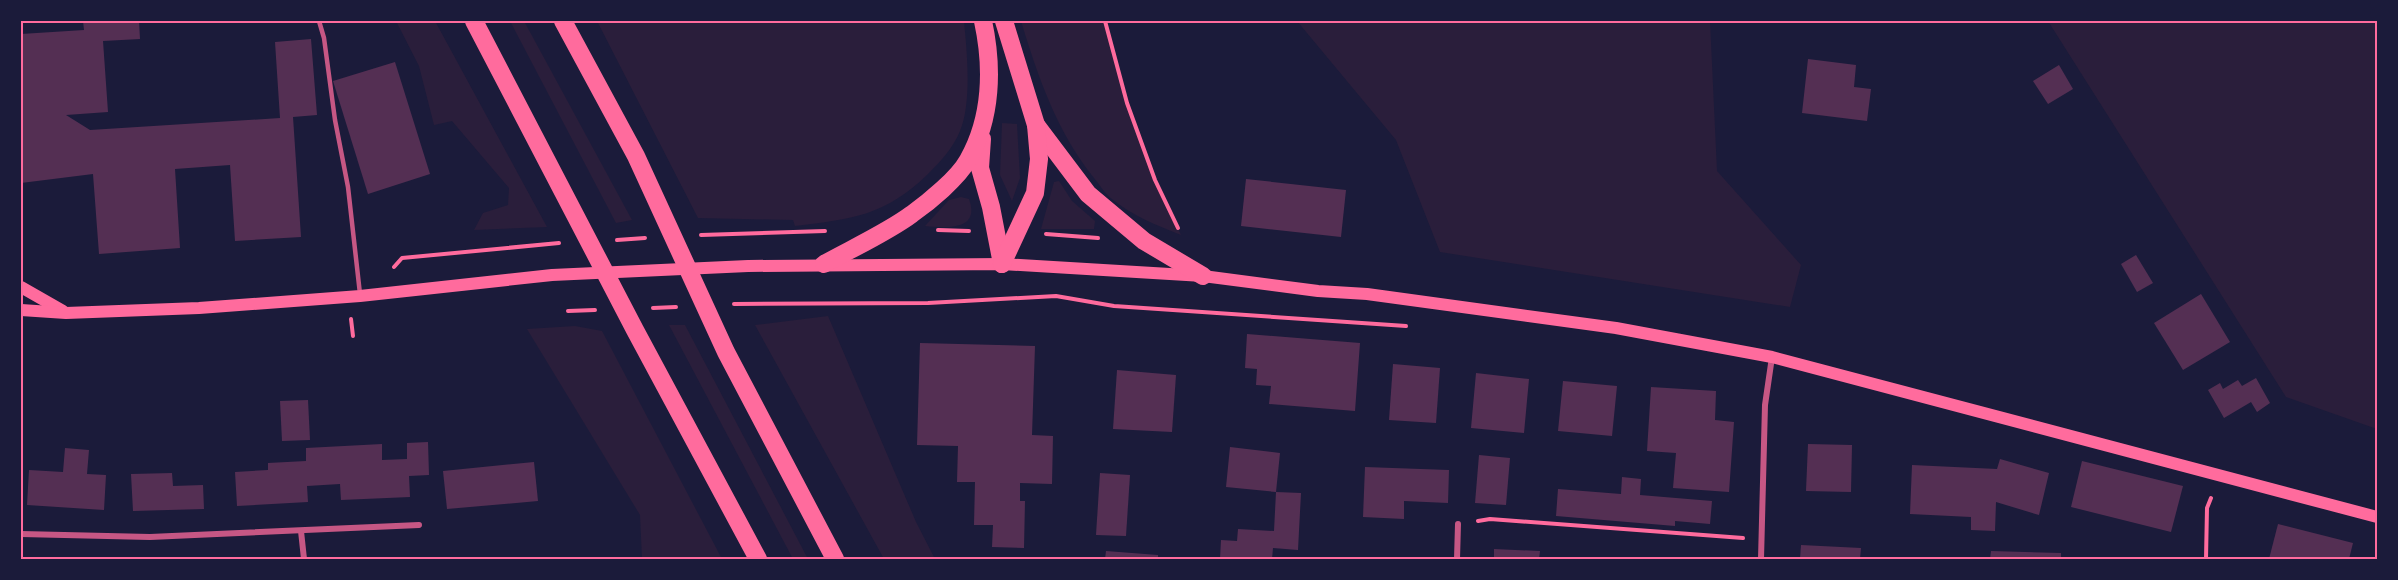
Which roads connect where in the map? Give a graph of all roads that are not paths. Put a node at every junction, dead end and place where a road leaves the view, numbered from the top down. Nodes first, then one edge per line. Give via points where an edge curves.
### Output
1 (319, 21) edge
2 (474, 21) edge
3 (562, 21) edge
4 (983, 21) edge
5 (1004, 21) edge
6 (1036, 125) junction
7 (982, 131) junction
8 (824, 264) junction
9 (1002, 264) junction
10 (1203, 276) junction
11 (21, 287) edge
12 (367, 296) junction
13 (21, 310) edge
14 (66, 313) junction
15 (1772, 357) junction
16 (2377, 517) edge
17 (1458, 524) road end
18 (419, 525) dead end
19 (301, 531) junction
20 (21, 534) edge
21 (304, 559) edge
22 (758, 559) edge
23 (835, 559) edge
24 (1457, 559) edge
25 (1761, 559) edge

1 - 12 lane
2 - 22 highway
3 - 23 highway via 636,156 726,352
4 - 7 highway via 990,82
5 - 6 highway
6 - 9 highway via 1039,159 1035,193
6 - 10 highway via 1088,194 1144,241
7 - 8 highway via 967,162 912,215
7 - 9 highway via 980,168
8 - 9 main road
8 - 12 main road via 552,275
9 - 10 main road
10 - 15 main road via 1616,328
11 - 14 main road
12 - 14 main road
13 - 14 main road
15 - 16 main road
15 - 25 street via 1765,405
17 - 24 street
18 - 19 street
19 - 20 street via 150,537
19 - 21 street

